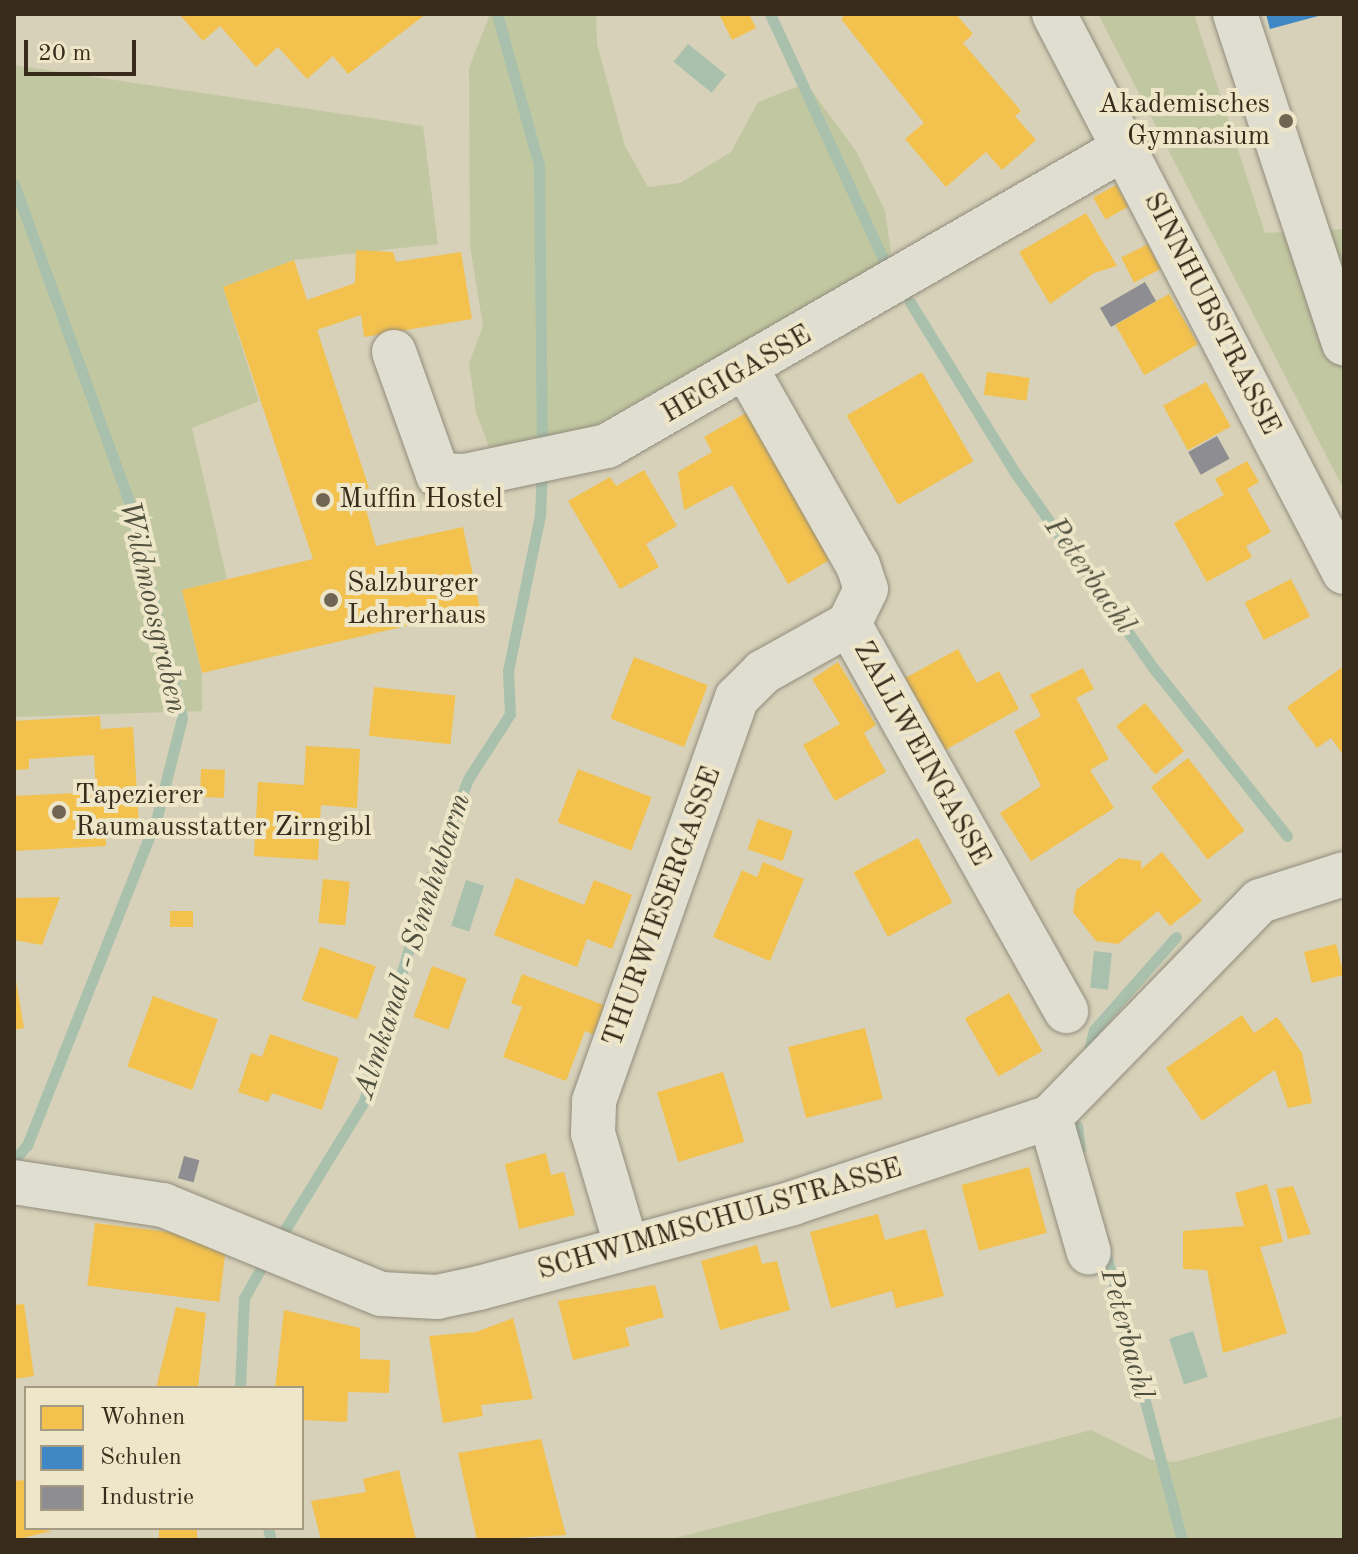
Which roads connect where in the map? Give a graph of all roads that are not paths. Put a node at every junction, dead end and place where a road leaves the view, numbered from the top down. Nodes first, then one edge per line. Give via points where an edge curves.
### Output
1 (1054, 14) edge
2 (1235, 14) edge
3 (1126, 147) junction
4 (1344, 343) edge
5 (394, 352) dead end
6 (747, 370) junction
7 (1344, 572) edge
8 (849, 624) junction
9 (1344, 874) edge
10 (1066, 1011) dead end
11 (1050, 1117) junction
12 (14, 1182) edge
13 (627, 1248) junction
14 (1089, 1253) dead end

1 - 3 street, SINNHUBSTRASSE
2 - 4 street
3 - 6 street, HEGIGASSE
3 - 7 street, SINNHUBSTRASSE
5 - 6 street, HEGIGASSE via 438,475 542,459 634,435
6 - 8 street, ZALLWEINGASSE via 858,565 866,589
8 - 10 street, ZALLWEINGASSE
8 - 13 street, THURWIESERGASSE via 763,672 737,698 594,1101 593,1133
9 - 11 street, SCHWIMMSCHULSTRASSE via 1260,901
11 - 13 street, SCHWIMMSCHULSTRASSE
11 - 14 street
12 - 13 street, SCHWIMMSCHULSTRASSE via 163,1205 381,1294 437,1297

